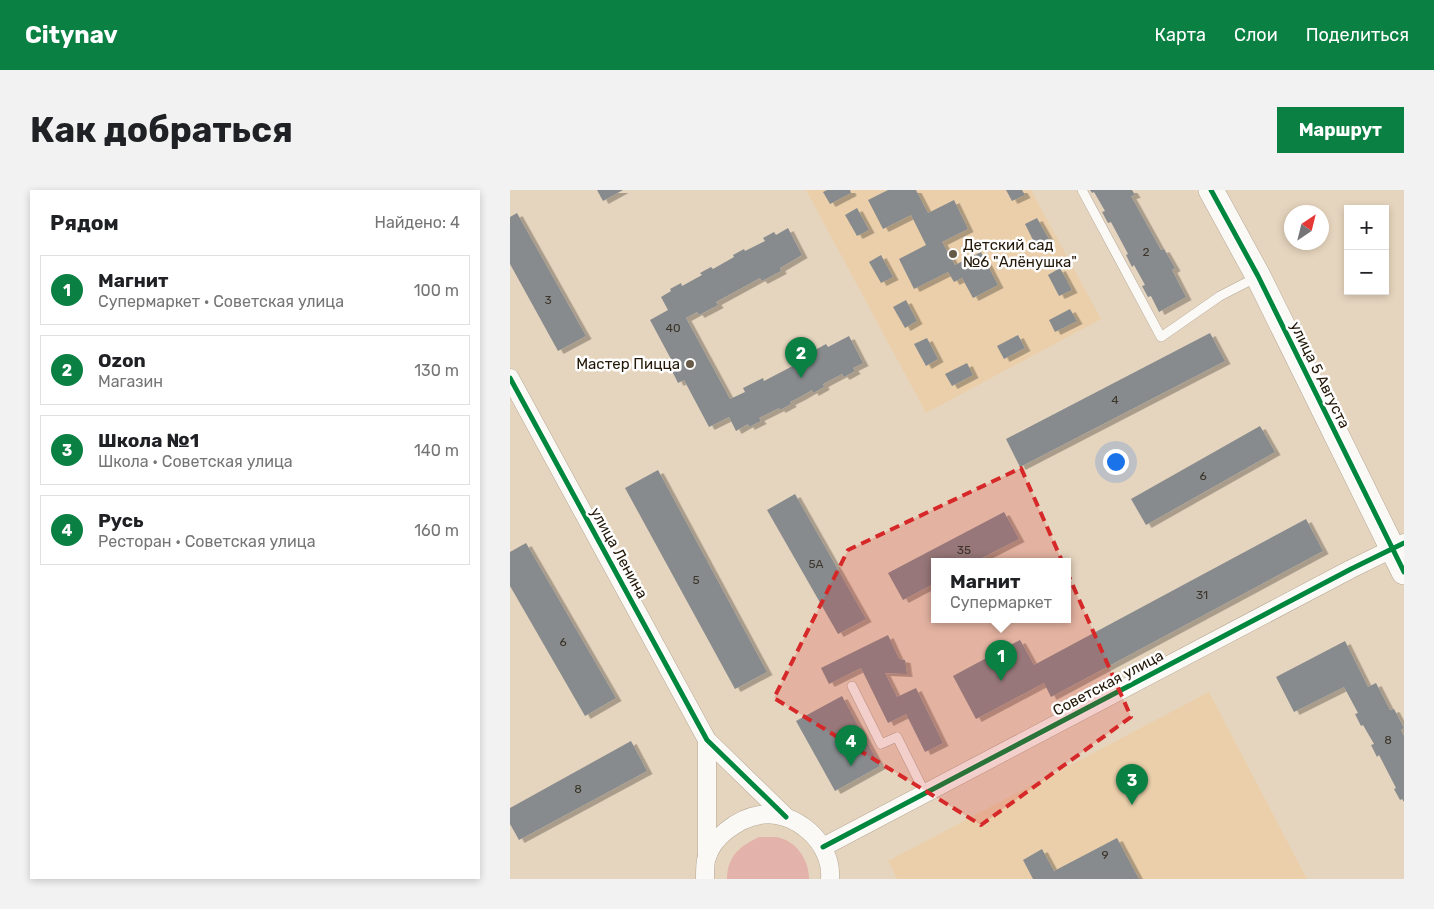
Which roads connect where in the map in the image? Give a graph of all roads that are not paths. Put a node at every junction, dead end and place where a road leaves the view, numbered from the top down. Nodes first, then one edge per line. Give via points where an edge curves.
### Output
1 (1082, 190) edge
2 (1211, 190) edge
3 (1258, 276) junction
4 (510, 378) edge
5 (1398, 546) edge
6 (1404, 572) edge
7 (852, 686) dead end
8 (707, 740) junction
9 (926, 793) junction
10 (786, 817) junction
11 (823, 847) junction
12 (706, 859) junction
13 (705, 879) edge
14 (830, 879) edge

1 - 3 lane via 1161,337 1220,296
2 - 3 street, улица 5 Августа
3 - 5 street, улица 5 Августа
4 - 8 street, улица Ленина
5 - 6 street, улица 5 Августа
5 - 9 street, Советская улица
7 - 9 lane via 881,744 897,737
8 - 10 street
8 - 12 street
9 - 11 street, Советская улица
10 - 11 street via 807,828
10 - 12 street via 761,814 737,822 718,838
11 - 14 street via 831,871
12 - 13 street

